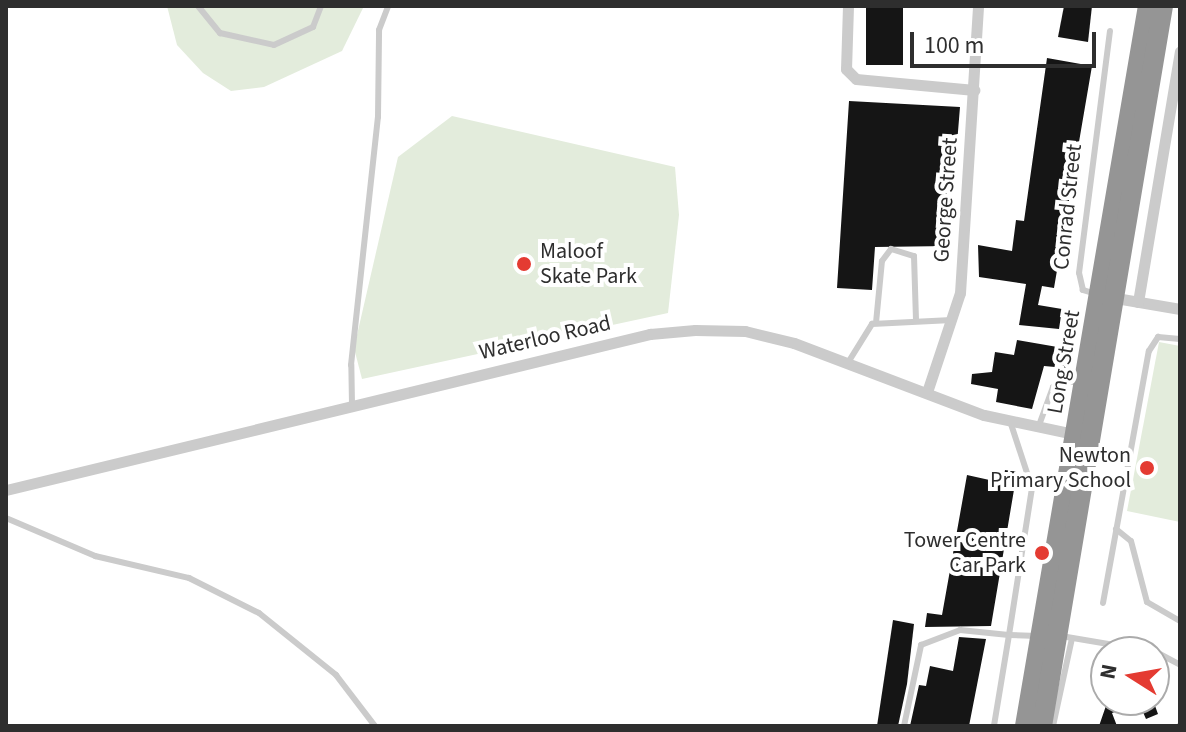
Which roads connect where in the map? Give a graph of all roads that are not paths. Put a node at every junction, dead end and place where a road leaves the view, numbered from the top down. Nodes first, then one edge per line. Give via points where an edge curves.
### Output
1 (198, 6) edge
2 (321, 6) edge
3 (388, 6) edge
4 (848, 6) edge
5 (978, 6) edge
6 (1148, 6) edge
7 (1163, 6) edge
8 (1110, 31) dead end
9 (1180, 52) edge
10 (974, 90) junction
11 (1107, 296) junction
12 (1138, 302) junction
13 (1180, 309) edge
14 (954, 320) junction
15 (916, 321) junction
16 (876, 323) junction
17 (1180, 339) edge
18 (849, 361) junction
19 (1084, 384) junction
20 (927, 392) junction
21 (352, 404) junction
22 (1010, 421) junction
23 (1038, 428) junction
24 (1082, 436) junction
25 (6, 490) edge
26 (6, 518) edge
27 (1116, 529) junction
28 (1103, 603) dead end
29 (1180, 621) edge
30 (1009, 635) junction
31 (1057, 637) junction
32 (1180, 665) edge
33 (375, 726) edge
34 (904, 726) edge
35 (994, 726) edge
36 (1025, 726) edge
37 (1042, 726) edge
38 (1053, 726) edge

1 - 2 lane via 220,33 274,45 313,27
3 - 21 lane via 379,30 378,117 351,365
4 - 10 street via 846,69 856,79
5 - 10 street, George Street
6 - 11 highway, Long Street
7 - 11 highway, Long Street
8 - 11 lane, Conrad Street via 1079,273 1083,290
9 - 12 street
10 - 14 street, George Street
11 - 12 street
11 - 19 highway, Long Street
11 - 24 highway, Long Street
12 - 13 street
14 - 15 lane
14 - 20 street, George Street
15 - 16 lane
15 - 16 lane via 914,256 891,249 882,261
16 - 18 lane via 865,331
17 - 27 lane via 1158,337 1151,344
18 - 20 street, Waterloo Road
18 - 21 street, Waterloo Road via 745,331 673,331
19 - 23 lane via 1066,381 1053,387
19 - 24 highway, Long Street
20 - 22 street, Waterloo Road
21 - 25 street, Waterloo Road
22 - 23 street, Waterloo Road
22 - 30 lane via 1032,488
23 - 24 street, Waterloo Road
24 - 31 highway, Long Street
26 - 33 lane via 95,556 189,578 259,613 319,658
27 - 28 lane
27 - 29 lane via 1131,541 1147,602
30 - 31 lane
30 - 34 lane via 960,630 923,642
30 - 35 lane
31 - 32 lane via 1156,652
31 - 36 highway, Long Street
31 - 37 highway, Long Street
31 - 38 lane

